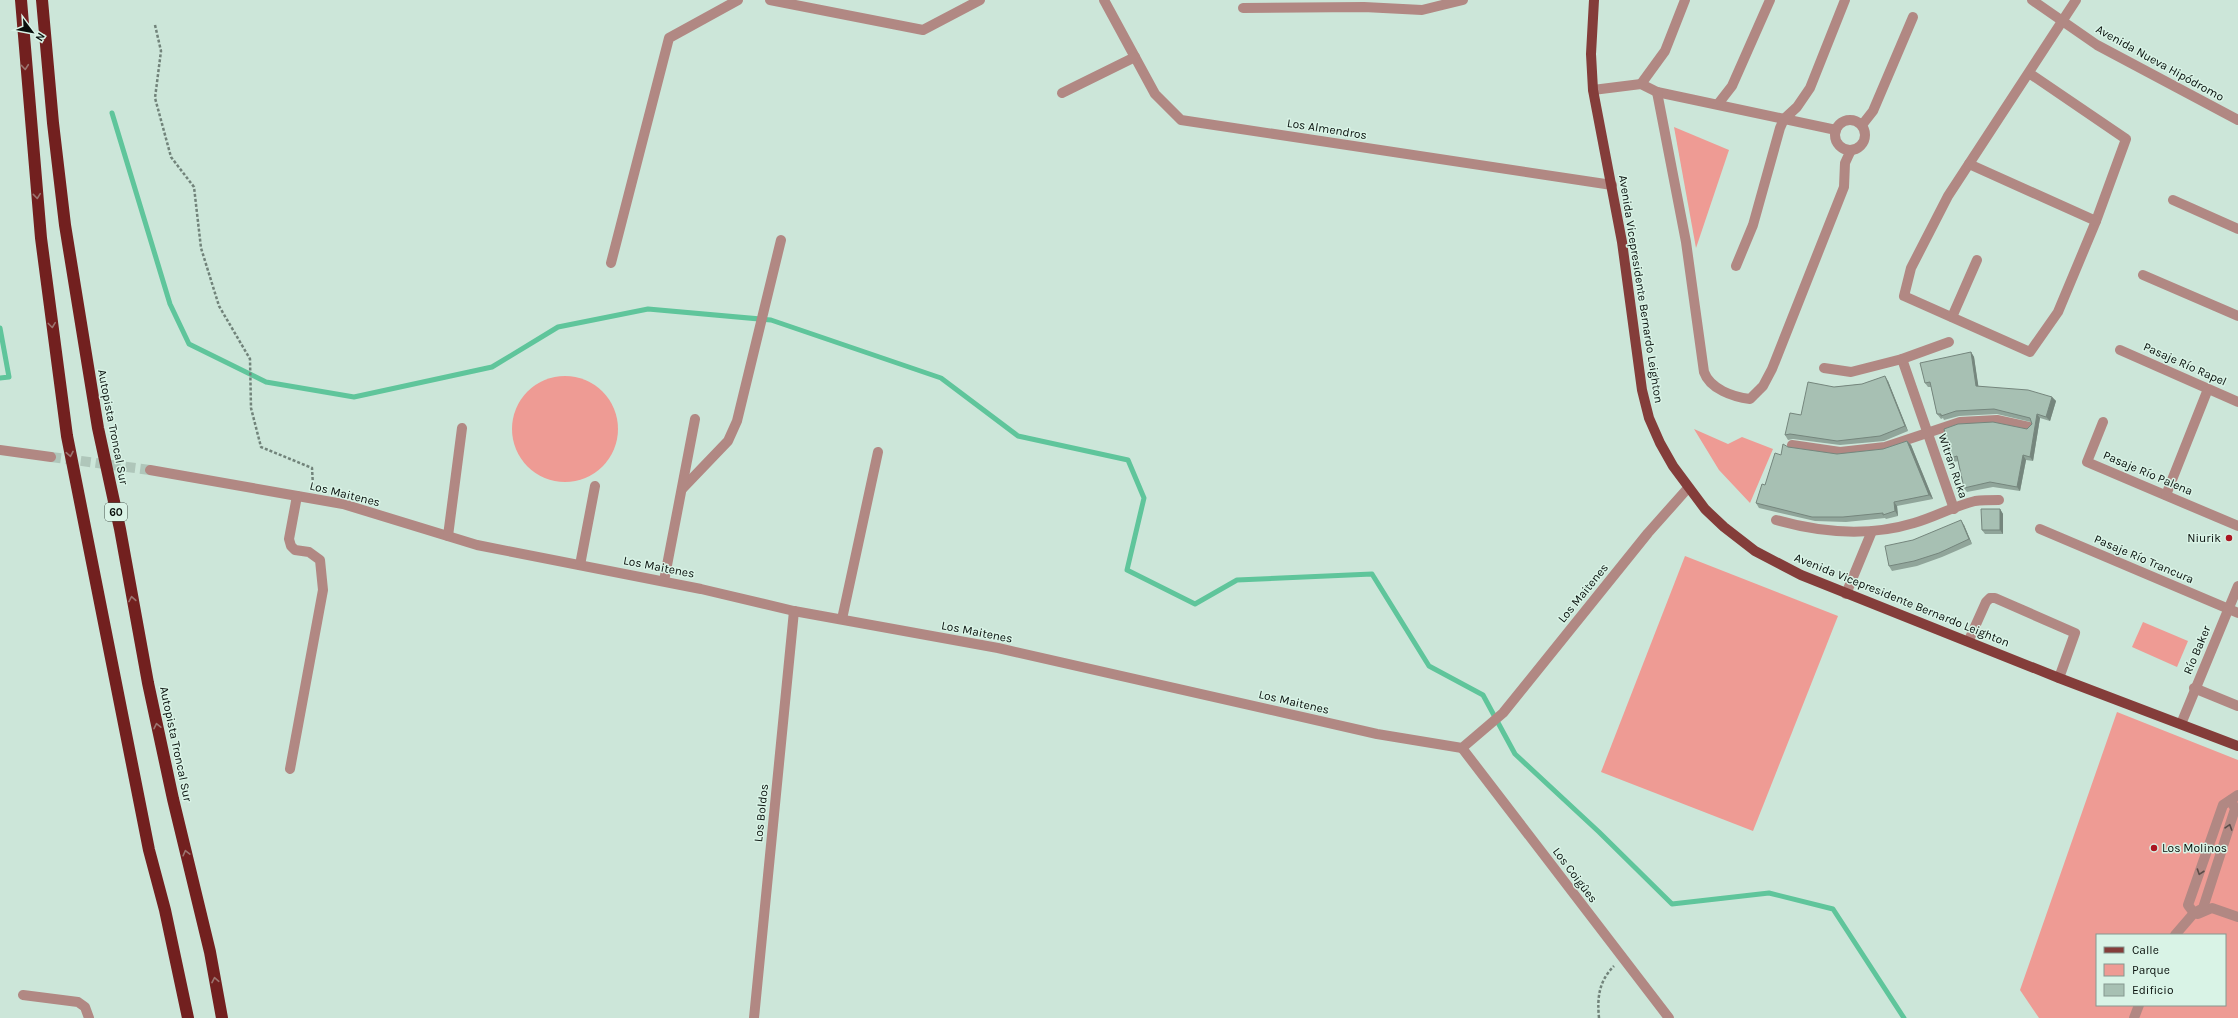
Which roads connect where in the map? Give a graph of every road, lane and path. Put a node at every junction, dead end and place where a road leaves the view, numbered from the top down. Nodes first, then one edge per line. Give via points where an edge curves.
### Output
1 (21, 0) edge
2 (42, 0) edge
3 (738, 0) edge
4 (770, 0) edge
5 (980, 0) edge
6 (1104, 0) edge
7 (1463, 0) edge
8 (1594, 0) edge
9 (1685, 0) edge
10 (1770, 0) edge
11 (1845, 0) edge
12 (2032, 0) edge
13 (2076, 0) edge
14 (1242, 8) dead end
15 (1913, 17) dead end
16 (2063, 22) junction
17 (156, 25) dead end
18 (1134, 57) junction
19 (2029, 73) junction
20 (1641, 84) junction
21 (1593, 90) junction
22 (1657, 92) junction
23 (1062, 93) dead end
24 (1718, 104) junction
25 (1784, 119) junction
26 (2238, 120) edge
27 (1862, 125) junction
28 (1836, 130) junction
29 (1851, 150) junction
30 (1969, 164) junction
31 (1612, 185) junction
32 (2173, 200) dead end
33 (2096, 221) junction
34 (2238, 229) edge
35 (781, 240) dead end
36 (1977, 260) dead end
37 (611, 263) dead end
38 (1736, 266) dead end
39 (2143, 275) dead end
40 (2238, 316) edge
41 (1952, 317) junction
42 (1949, 342) dead end
43 (2120, 350) dead end
44 (1902, 359) junction
45 (1824, 368) dead end
46 (2208, 389) junction
47 (2238, 402) edge
48 (695, 419) dead end
49 (2103, 422) dead end
50 (2029, 427) edge
51 (462, 428) dead end
52 (1928, 432) junction
53 (1792, 445) dead end
54 (0, 450) edge
55 (878, 452) dead end
56 (50, 457) tunnel mouth
57 (150, 470) tunnel mouth
58 (595, 486) dead end
59 (1688, 488) junction
60 (682, 489) junction
61 (2166, 495) junction
62 (297, 496) junction
63 (314, 499) junction
64 (1999, 500) dead end
65 (1954, 509) junction
66 (1776, 520) dead end
67 (2238, 526) edge
68 (2040, 529) dead end
69 (1872, 532) junction
70 (448, 536) junction
71 (580, 565) junction
72 (664, 582) junction
73 (2238, 586) edge
74 (1846, 594) junction
75 (794, 611) junction
76 (2233, 611) edge
77 (842, 619) junction
78 (1969, 640) junction
79 (2059, 678) junction
80 (2194, 688) junction
81 (2238, 706) edge
82 (2181, 724) junction
83 (2238, 746) edge
84 (1462, 748) junction
85 (290, 769) dead end
86 (2235, 798) edge
87 (2194, 913) junction
88 (2238, 917) edge
89 (2176, 934) edge
90 (1622, 957) junction
91 (23, 994) dead end
92 (2139, 1006) edge
93 (89, 1018) edge
94 (188, 1018) edge
95 (222, 1018) edge
96 (754, 1018) edge
97 (1600, 1018) edge
98 (1668, 1018) edge
99 (2134, 1018) edge

1 -> 94 highway via 41,238 67,436 149,850 169,926
95 -> 2 highway, Autopista Troncal Sur / 60 via 210,952 173,800 150,691 97,420 65,225
3 - 37 street via 669,38
4 - 5 street via 923,30
6 - 18 street, Los Almendros
7 - 14 street via 1422,10 1364,7
8 - 21 main road, Avenida Vicepresidente Bernardo Leighton via 1591,54
9 - 20 street via 1665,51
10 - 24 street via 1732,86
11 - 25 street via 1810,88 1797,107
12 - 16 street, Avenida Nueva Hipódromo
13 - 16 street
15 - 27 street via 1873,111
16 - 19 street
16 - 26 street, Avenida Nueva Hipódromo via 2125,61
17 - 63 path via 161,51 155,98 171,157 194,187 201,248 219,306 250,359 251,408 261,447 312,468
18 - 23 street
18 - 31 street, Los Almendros via 1154,94 1181,120
19 - 30 street
19 - 33 street via 2126,139
20 - 21 street
20 - 22 street
21 - 31 main road, Avenida Vicepresidente Bernardo Leighton
22 - 24 street
22 - 29 street via 1686,242 1704,372 1712,385 1743,398 1750,399 1757,394 1772,369 1844,187 1845,163
24 - 25 street
25 - 28 street
25 - 38 street via 1753,225
27 - 28 street via 1850,120 1841,122
27 - 29 street via 1866,134 1863,143
28 - 29 street via 1838,144 1841,148
30 - 33 street
30 - 41 street via 1948,196 1911,268 1904,296
31 - 59 main road, Avenida Vicepresidente Bernardo Leighton via 1642,390 1649,418 1669,460
32 - 34 street
33 - 41 street via 2058,312 2030,352
35 - 60 street via 737,421 728,441
36 - 41 street
39 - 40 street
42 - 44 street
43 - 46 street, Pasaje Río Rapel
44 - 45 street via 1851,372
44 - 52 street, Witran Ruka
46 - 47 street, Pasaje Río Rapel
46 - 61 street
48 - 60 street
49 - 61 street, Pasaje Río Palena via 2087,462
50 - 52 street, Witran Ruka via 1997,420 1960,422
51 - 70 street
52 - 53 street, Witran Ruka via 1885,447 1840,452
52 - 65 street, Witran Ruka
54 - 56 street
55 - 77 street
57 - 62 street, Los Maitenes
58 - 71 street
59 - 74 main road, Avenida Vicepresidente Bernardo Leighton via 1724,527 1755,552
59 - 84 street, Los Maitenes via 1648,533 1503,713
60 - 72 street
61 - 67 street, Pasaje Río Palena
62 - 63 street, Los Maitenes
62 - 85 street via 291,546 295,550 309,552 320,560 323,590
63 - 70 street, Los Maitenes via 343,504
64 - 65 street, Witran Ruka via 1976,501
65 - 69 street, Witran Ruka via 1914,523
66 - 69 street, Witran Ruka via 1825,531
68 - 76 street, Pasaje Río Trancura
69 - 74 street
70 - 71 street, Los Maitenes via 477,545
71 - 72 street, Los Maitenes
72 - 75 street, Los Maitenes
73 - 76 street, Río Baker
74 - 78 main road, Avenida Vicepresidente Bernardo Leighton
75 - 77 street, Los Maitenes
75 - 96 street, Los Boldos
76 - 80 street, Río Baker
77 - 84 street, Los Maitenes via 998,648 1377,734
78 - 79 main road, Avenida Vicepresidente Bernardo Leighton
78 - 79 street via 1986,602 1990,598 1995,598 2075,633
79 - 82 main road, Avenida Vicepresidente Bernardo Leighton
80 - 81 street
80 - 82 street, Río Baker
82 - 83 main road, Avenida Vicepresidente Bernardo Leighton
84 - 90 street, Los Coigûes
87 -> 86 street via 2203,908 2235,809
86 -> 87 street via 2223,805 2188,905
87 - 88 street via 2212,908
87 - 89 street
90 - 97 path via 1605,975 1597,997
90 - 98 street, Los Coigûes
91 - 93 street via 78,1002 85,1007
92 - 99 street

